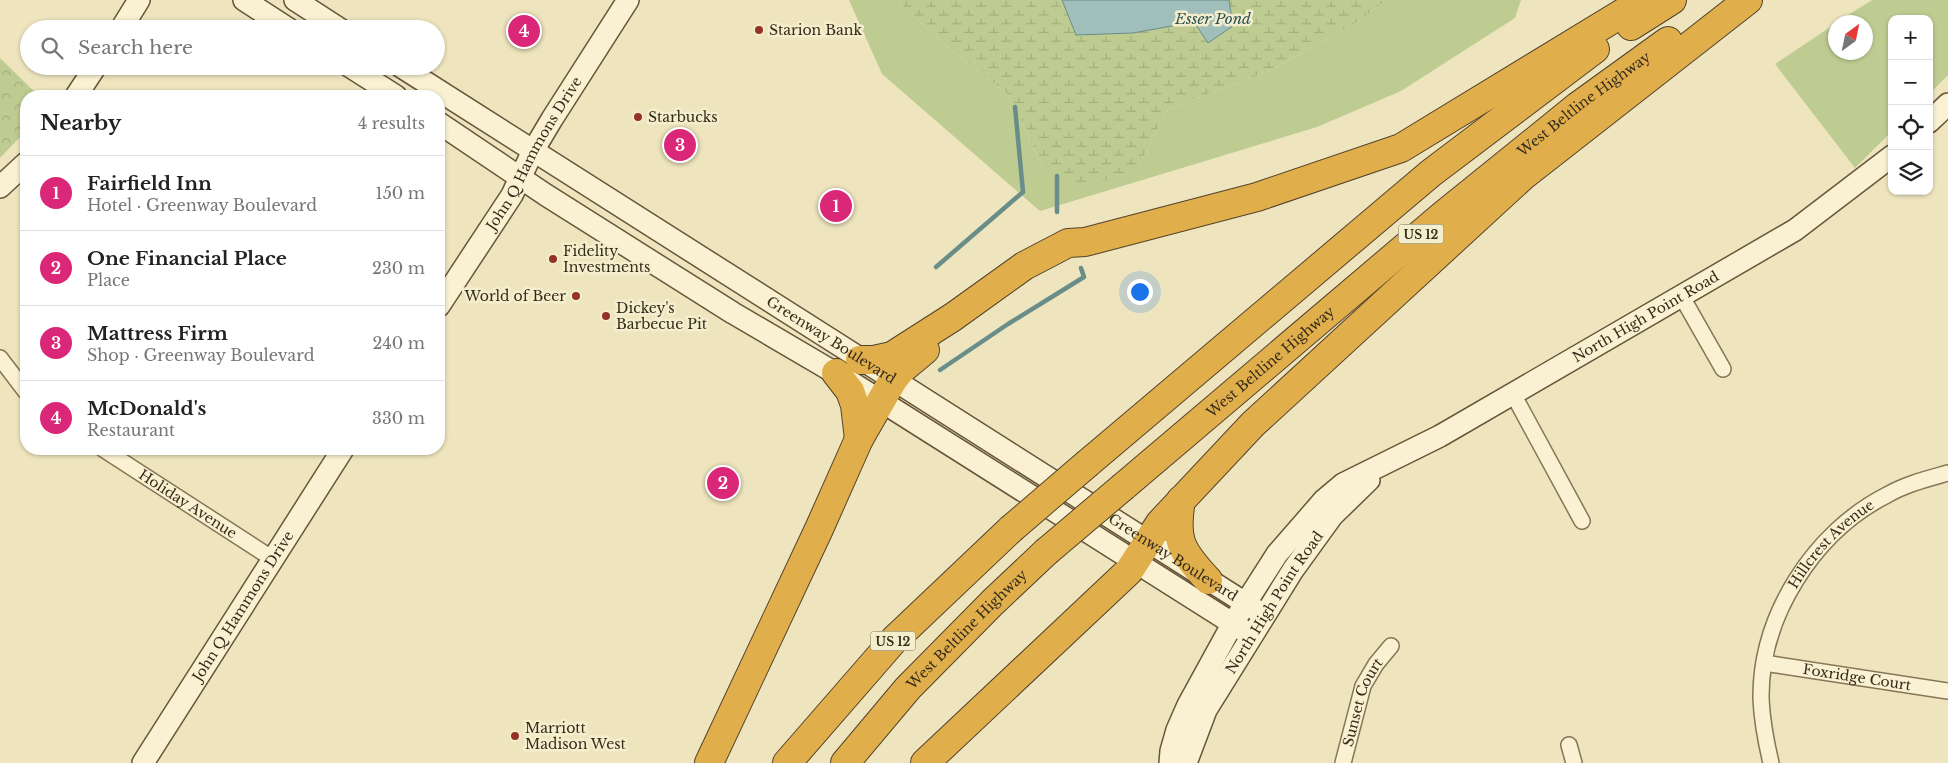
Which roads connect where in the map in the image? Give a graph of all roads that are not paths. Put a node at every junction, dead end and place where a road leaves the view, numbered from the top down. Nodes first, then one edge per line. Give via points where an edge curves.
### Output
1 (139, 0) edge
2 (244, 0) edge
3 (295, 0) edge
4 (628, 0) edge
5 (1644, 0) edge
6 (1672, 0) edge
7 (1733, 0) edge
8 (1748, 0) edge
9 (127, 20) edge
10 (276, 20) edge
11 (326, 20) edge
12 (90, 75) edge
13 (363, 75) edge
14 (414, 75) edge
15 (80, 90) edge
16 (387, 90) edge
17 (438, 90) edge
18 (445, 95) edge
19 (1948, 104) edge
20 (1933, 118) edge
21 (445, 127) edge
22 (533, 151) junction
23 (1888, 159) edge
24 (20, 169) edge
25 (520, 178) junction
26 (0, 187) edge
27 (1085, 242) junction
28 (445, 297) edge
29 (1682, 297) junction
30 (0, 358) edge
31 (860, 360) junction
32 (1723, 369) dead end
33 (836, 373) junction
34 (20, 384) edge
35 (887, 391) junction
36 (1513, 394) junction
37 (858, 439) junction
38 (112, 455) edge
39 (339, 455) edge
40 (1390, 462) junction
41 (1948, 473) edge
42 (1181, 500) junction
43 (1582, 521) dead end
44 (1142, 552) junction
45 (273, 559) junction
46 (1208, 580) junction
47 (1244, 603) junction
48 (1264, 615) junction
49 (1232, 623) junction
50 (1251, 635) junction
51 (1391, 646) dead end
52 (1764, 663) junction
53 (1948, 691) edge
54 (1569, 745) dead end
55 (143, 763) edge
56 (709, 763) edge
57 (787, 763) edge
58 (845, 763) edge
59 (925, 763) edge
60 (1170, 763) edge
61 (1186, 763) edge
62 (1343, 763) edge
63 (1574, 763) edge
64 (1770, 763) edge

1 - 9 street
2 - 10 street
3 - 11 street
4 - 22 street, John Q Hammons Drive
5 - 27 highway via 1401,148 1257,197
6 - 57 highway, US 12, bridge via 1582,58 1431,173 1011,529 894,640
7 - 58 highway, West Beltline Highway / US 12, bridge via 1670,39 1578,106 1434,223 1046,552 908,688
8 - 42 highway via 1523,176 1253,424
12 - 15 street
13 - 16 street
14 - 17 street, Greenway Boulevard
18 - 22 street, Greenway Boulevard
19 - 20 street
21 - 25 street, Greenway Boulevard
22 - 25 street, John Q Hammons Drive
22 - 31 street, Greenway Boulevard
23 - 29 street, North High Point Road via 1795,230
24 - 26 street
25 - 28 street, John Q Hammons Drive
25 - 33 street, Greenway Boulevard via 732,313
27 - 31 highway via 1068,242 1024,266 892,356
27 - 35 highway via 1009,285 901,370
29 - 32 street
29 - 36 street, North High Point Road
30 - 34 street
31 - 35 street, Greenway Boulevard
33 - 35 street, Greenway Boulevard
33 - 37 highway via 850,391 855,405
35 - 37 highway
35 - 44 street, Greenway Boulevard
36 - 40 street, North High Point Road
36 - 43 street
37 - 56 highway
38 - 45 street, Holiday Avenue
39 - 45 street, John Q Hammons Drive
40 - 47 street, North High Point Road via 1343,484 1324,500 1277,554
40 - 48 street, North High Point Road via 1362,485 1325,524
41 - 52 street, Hillcrest Avenue via 1910,484 1868,506 1818,550 1799,576 1774,623
42 - 44 highway via 1160,523
42 - 46 highway via 1177,526 1180,542
44 - 46 street, Greenway Boulevard
44 - 49 street, Greenway Boulevard
44 - 59 highway via 1084,614
45 - 55 street, John Q Hammons Drive
46 - 47 street, Greenway Boulevard
47 - 48 street, Greenway Boulevard
47 - 49 street, North High Point Road
48 - 50 street, North High Point Road
49 - 50 street, Greenway Boulevard
49 - 60 street, North High Point Road via 1184,713
50 - 61 street, North High Point Road via 1206,710
51 - 62 street, Sunset Court via 1363,686
52 - 53 street, Foxridge Court
52 - 64 street, Hillcrest Avenue via 1761,698
54 - 63 street

